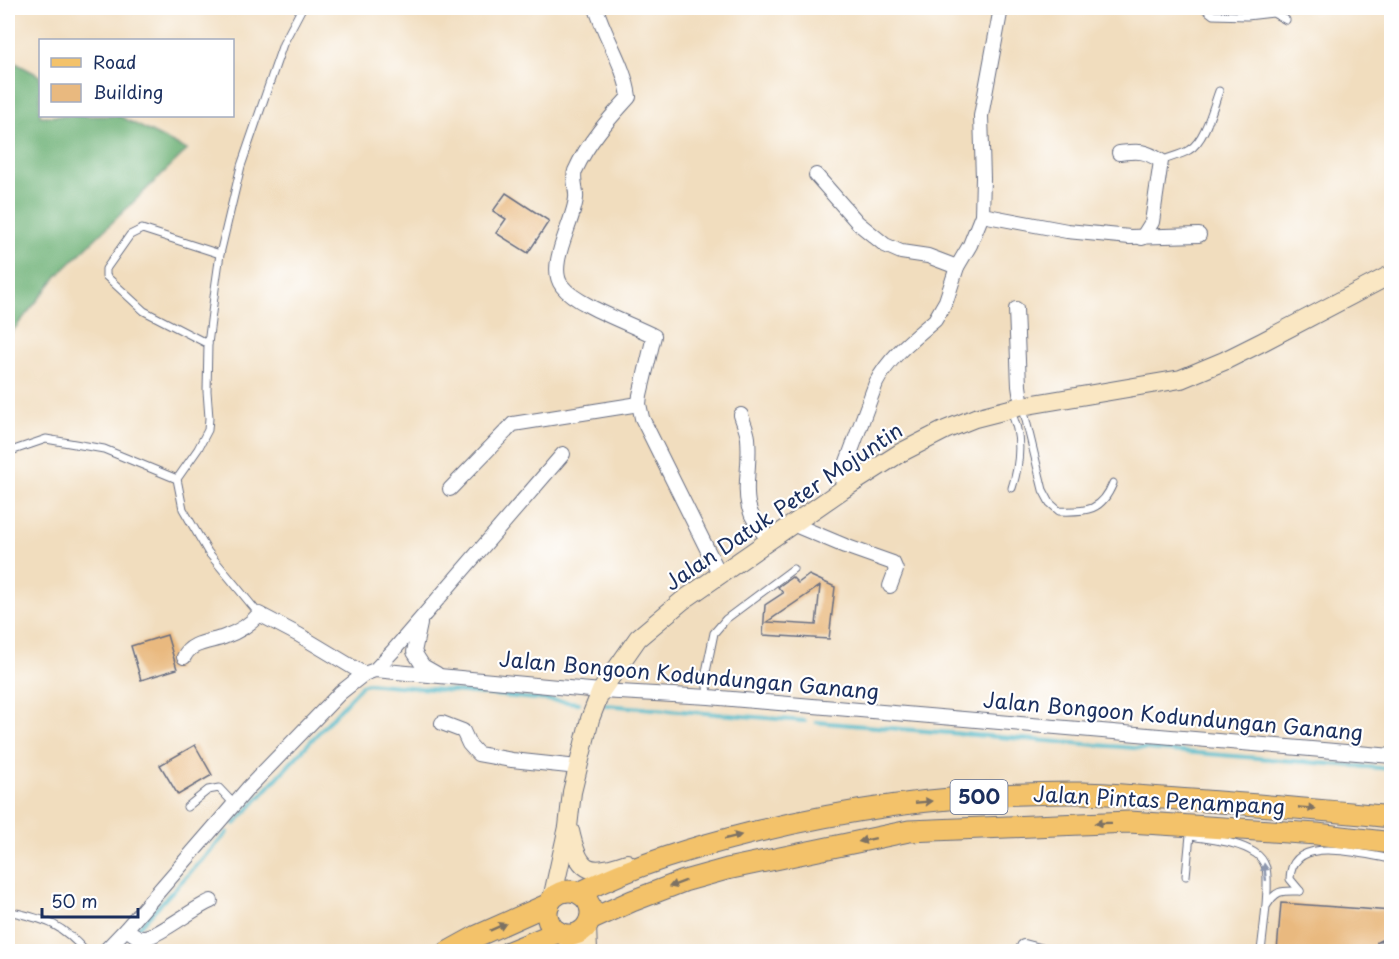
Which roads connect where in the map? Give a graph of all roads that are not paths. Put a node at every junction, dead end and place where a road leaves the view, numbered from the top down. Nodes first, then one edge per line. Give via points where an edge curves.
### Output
1 (302, 8) edge
2 (596, 8) edge
3 (1001, 8) edge
4 (1204, 8) edge
5 (1286, 20) dead end
6 (1219, 91) dead end
7 (1119, 153) dead end
8 (1161, 161) junction
9 (816, 175) dead end
10 (982, 216) junction
11 (1199, 235) dead end
12 (1142, 238) junction
13 (220, 254) junction
14 (957, 267) junction
15 (1392, 274) edge
16 (1016, 309) dead end
17 (208, 344) junction
18 (639, 404) junction
19 (1016, 407) junction
20 (741, 415) dead end
21 (8, 452) edge
22 (563, 454) dead end
23 (177, 478) junction
24 (1113, 483) dead end
25 (1012, 488) dead end
26 (450, 489) dead end
27 (842, 490) junction
28 (795, 525) junction
29 (771, 541) junction
30 (793, 569) dead end
31 (720, 575) junction
32 (890, 586) dead end
33 (259, 614) junction
34 (421, 619) junction
35 (184, 657) dead end
36 (369, 672) junction
37 (440, 676) junction
38 (601, 691) junction
39 (710, 698) junction
40 (442, 723) dead end
41 (1392, 756) edge
42 (578, 767) junction
43 (234, 804) junction
44 (187, 807) dead end
45 (1392, 817) edge
46 (1129, 822) junction
47 (568, 826) junction
48 (1190, 835) junction
49 (1387, 844) edge
50 (699, 848) junction
51 (1392, 859) edge
52 (1186, 876) dead end
53 (579, 893) junction
54 (212, 901) dead end
55 (551, 902) junction
56 (1265, 907) junction
57 (8, 911) edge
58 (588, 923) junction
59 (126, 929) junction
60 (565, 941) edge
61 (1381, 946) dead end
62 (1024, 947) dead end
63 (1392, 947) edge
64 (86, 951) edge
65 (104, 951) edge
66 (448, 951) edge
67 (509, 951) edge
68 (588, 951) edge
69 (1043, 951) edge
70 (1261, 951) edge

1 - 13 lane via 284,44 241,166
2 - 18 street via 629,97 598,130 574,174 576,197 556,273 560,285 579,300 654,336
3 - 10 street via 981,116
4 - 5 lane via 1213,15 1274,13
6 - 8 lane via 1212,114 1191,150
7 - 8 street via 1148,152
8 - 12 street via 1152,222
9 - 14 street via 858,223 885,244
10 - 12 street via 1067,231
10 - 14 street
11 - 12 street
13 - 17 lane
13 - 17 lane via 142,229 130,235 106,269 106,276 137,306
14 - 27 street via 946,302 935,320 892,359 879,377 844,470
15 - 19 main road, Jalan Datuk Peter Mojuntin via 1253,347 1181,379
16 - 19 street
17 - 23 lane via 207,430
18 - 26 street via 513,424
18 - 31 street via 646,426
19 - 24 lane via 1043,490 1059,511 1079,512 1102,503
19 - 25 lane via 1017,474
19 - 27 main road, Jalan Datuk Peter Mojuntin via 945,430
20 - 29 street via 748,436 745,490 750,512 757,528
21 - 23 lane via 46,438 104,449
22 - 34 street
23 - 33 lane via 183,509 208,552
27 - 28 main road, Jalan Datuk Peter Mojuntin
28 - 29 main road, Jalan Datuk Peter Mojuntin
28 - 32 street via 893,563 896,570
29 - 31 main road, Jalan Datuk Peter Mojuntin
30 - 39 lane via 726,619 714,633 705,677
31 - 38 main road, Jalan Datuk Peter Mojuntin via 638,638
33 - 35 street via 250,624 186,651
33 - 36 street
34 - 36 street
34 - 37 street via 414,652 423,666
36 - 37 street, Jalan Bongoon Kodundungan Ganang
36 - 43 street via 340,693
37 - 38 street, Jalan Bongoon Kodundungan Ganang
38 - 39 street, Jalan Bongoon Kodundungan Ganang
38 - 42 main road, Jalan Datuk Peter Mojuntin
39 - 41 street, Jalan Bongoon Kodundungan Ganang
40 - 42 street via 462,731 478,754
42 - 47 main road, Jalan Datuk Peter Mojuntin
43 - 44 lane via 219,788 208,790
43 - 59 street
50 -> 45 main road, Jalan Pintas Penampang / 500 via 819,816 983,796 1083,793
46 - 48 lane
46 - 49 main road, Jalan Pintas Penampang / 500 via 1317,834
46 -> 58 main road, Jalan Pintas Penampang / 500 via 909,831 728,868 675,884
47 - 50 main road via 574,853 591,870 609,869 681,848
47 - 55 main road, Jalan Datuk Peter Mojuntin
48 - 52 lane
56 -> 48 lane via 1266,867 1256,854 1241,846
50 - 53 main road, Jalan Pintas Penampang / 500
51 - 56 lane via 1315,850 1302,854 1290,872 1290,879 1300,891 1274,894
53 - 55 main road, 500 via 563,892
53 - 58 main road via 591,908
54 - 59 street via 156,935 139,938
55 - 60 main road via 548,917
66 -> 55 main road, 500
56 - 70 lane
57 - 64 lane via 46,920 72,935
58 - 60 main road, 500
58 - 68 main road
59 - 65 street
60 - 67 main road, 500
61 - 63 lane
62 - 69 street

